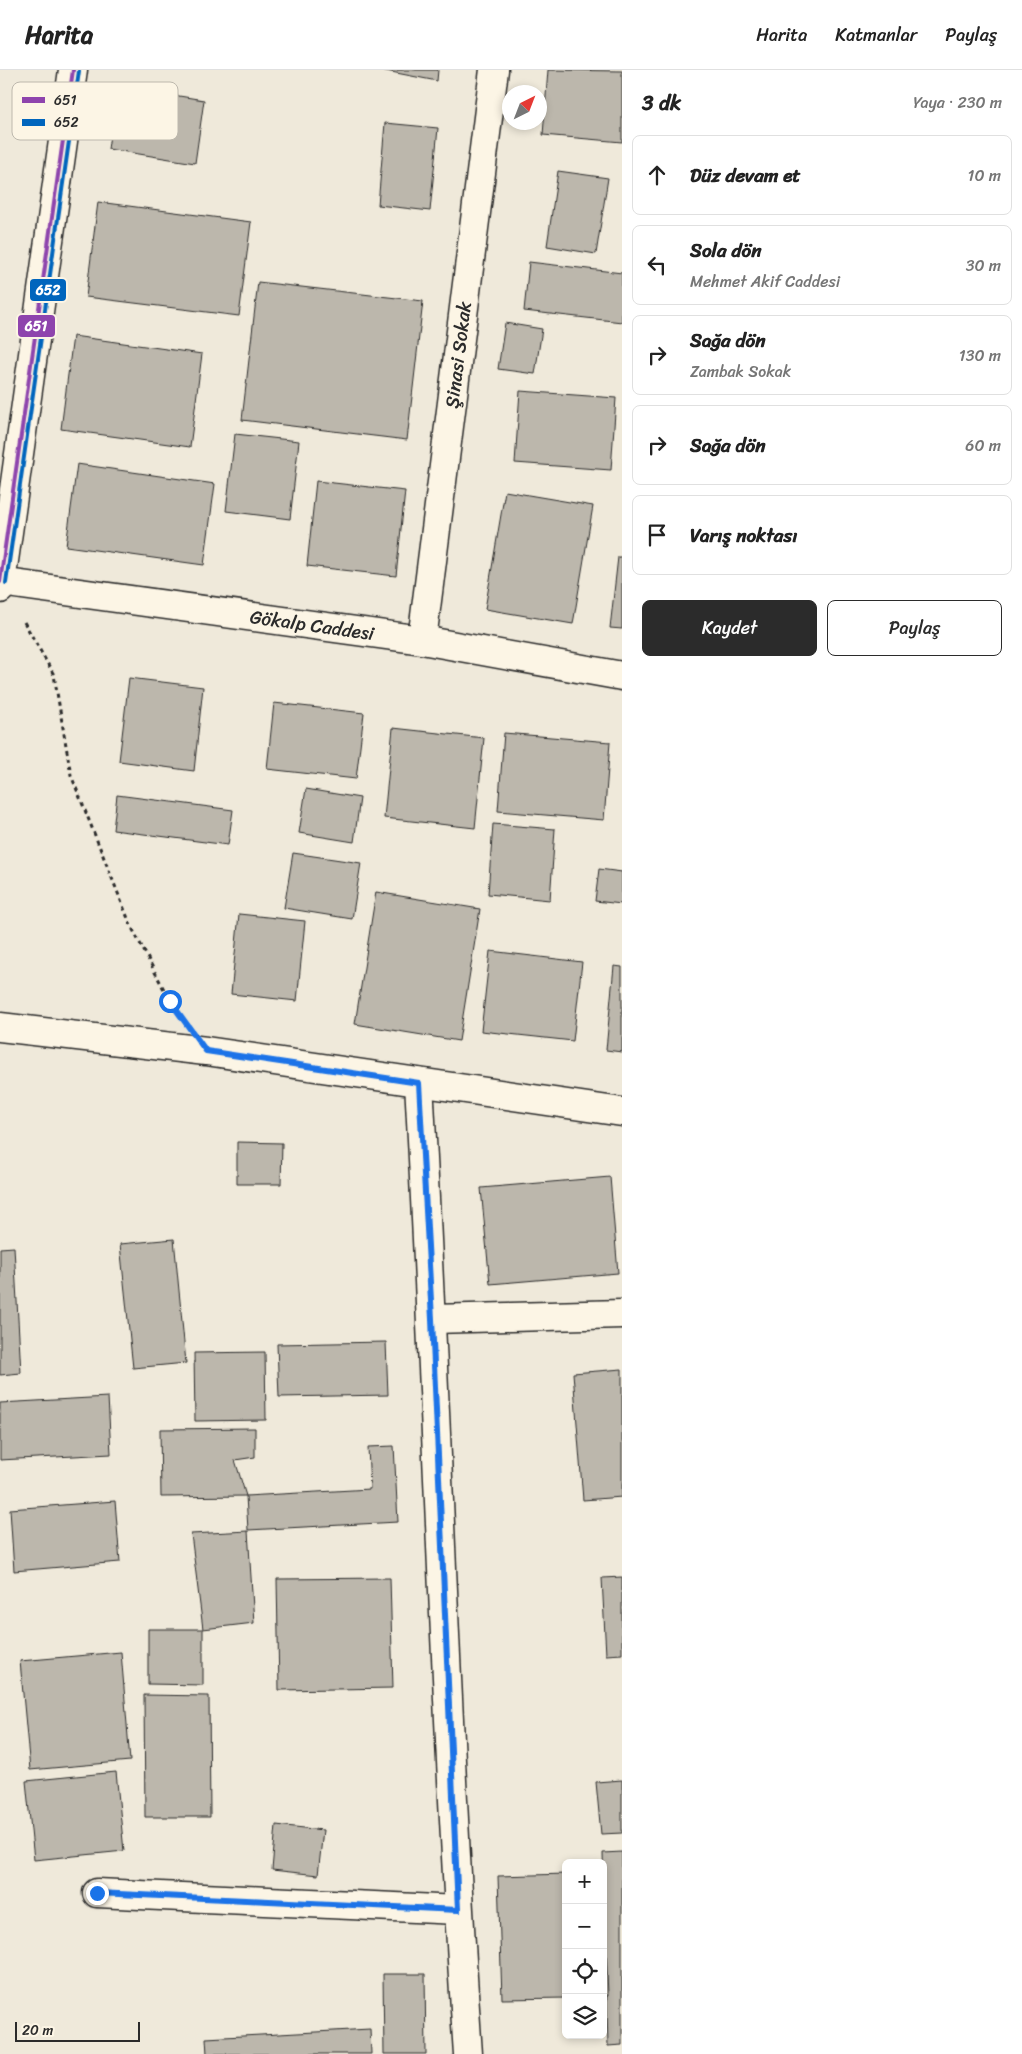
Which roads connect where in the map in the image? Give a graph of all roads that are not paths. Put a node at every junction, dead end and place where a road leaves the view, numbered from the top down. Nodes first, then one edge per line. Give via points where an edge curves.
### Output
1 (494, 70) edge
2 (63, 140) edge
3 (0, 584) edge
4 (422, 640) junction
5 (622, 676) edge
6 (0, 1027) edge
7 (419, 1083) junction
8 (622, 1112) edge
9 (622, 1314) edge
10 (432, 1319) junction
11 (97, 1893) dead end
12 (458, 1910) junction
13 (468, 2054) edge

1 - 4 street, Şinasi Sokak
2 - 3 street
3 - 4 street, Gökalp Caddesi
4 - 5 street, Gökalp Caddesi
6 - 7 street via 206,1051
7 - 8 street
7 - 10 street
9 - 10 street
10 - 12 street
11 - 12 street
12 - 13 street

